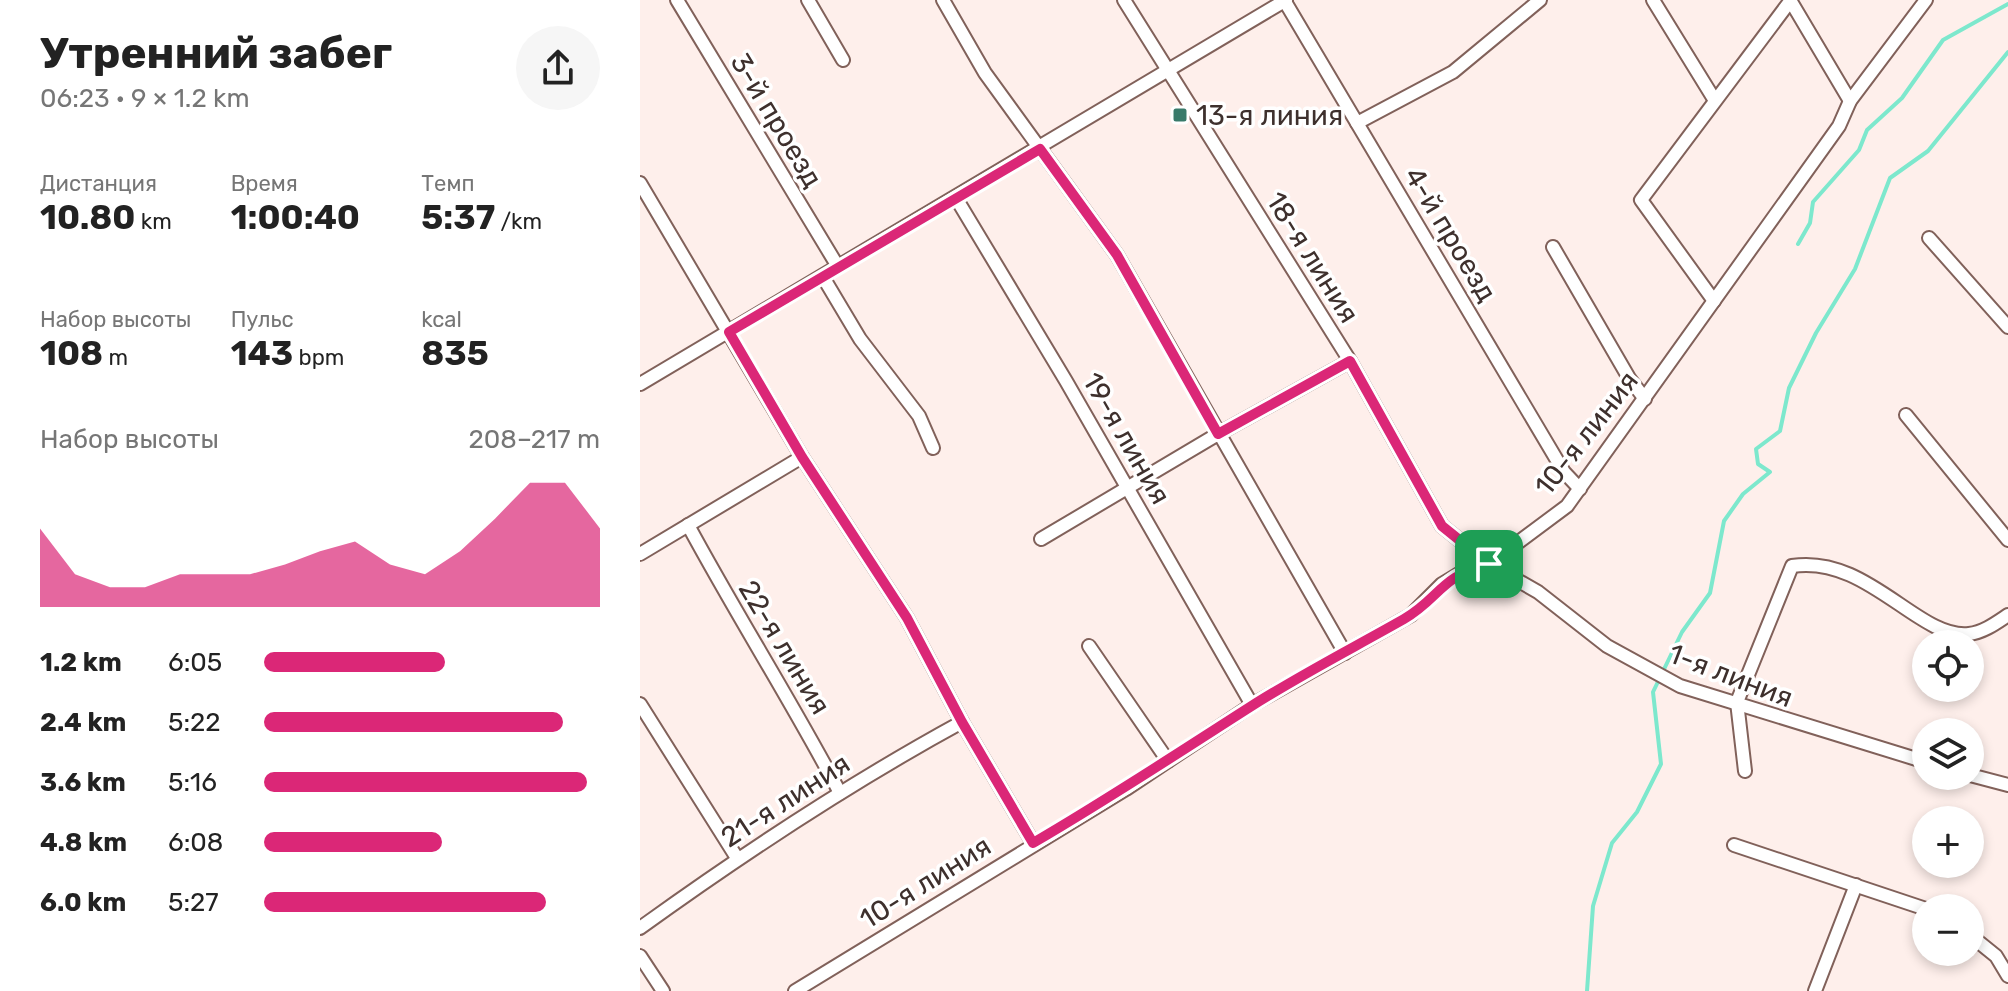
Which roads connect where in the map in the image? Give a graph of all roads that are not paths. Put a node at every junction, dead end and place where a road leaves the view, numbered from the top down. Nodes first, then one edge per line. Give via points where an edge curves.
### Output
1 (677, 0) edge
2 (808, 0) edge
3 (943, 0) edge
4 (1124, 0) edge
5 (1285, 0) edge
6 (1653, 0) edge
7 (1790, 0) edge
8 (1926, 0) edge
9 (1534, 2) edge
10 (843, 60) dead end
11 (1169, 71) junction
12 (1714, 99) junction
13 (1850, 101) junction
14 (1357, 123) junction
15 (1040, 149) junction
16 (641, 187) edge
17 (956, 198) junction
18 (1929, 238) dead end
19 (1553, 247) dead end
20 (837, 265) junction
21 (823, 277) junction
22 (1714, 301) junction
23 (2008, 327) edge
24 (729, 332) junction
25 (1350, 361) junction
26 (640, 384) edge
27 (1645, 399) junction
28 (1906, 415) dead end
29 (1218, 434) junction
30 (933, 448) dead end
31 (802, 457) junction
32 (1128, 488) junction
33 (1580, 489) junction
34 (688, 525) junction
35 (1041, 539) dead end
36 (2008, 540) edge
37 (640, 554) edge
38 (1489, 564) junction
39 (1538, 592) joint
40 (2008, 615) edge
41 (1089, 646) dead end
42 (1345, 653) junction
43 (1737, 702) junction
44 (640, 704) edge
45 (1252, 705) junction
46 (962, 722) junction
47 (1912, 758) edge
48 (1168, 761) junction
49 (1745, 771) dead end
50 (1984, 779) edge
51 (2008, 785) edge
52 (840, 793) junction
53 (1033, 843) junction
54 (1734, 845) dead end
55 (737, 858) junction
56 (1856, 885) junction
57 (1912, 904) edge
58 (640, 928) edge
59 (1984, 946) edge
60 (640, 956) edge
61 (2008, 976) edge
62 (663, 991) edge
63 (795, 991) edge
64 (1815, 991) edge

1 - 20 street, 3-й проезд
2 - 10 street
3 - 15 street via 985,73
4 - 11 street, 18-я линия
5 - 11 street
5 - 14 street, 4-й проезд
6 - 12 street
7 - 12 street
7 - 13 street
8 - 13 street, 10-я линия
9 - 14 street via 1453,72
11 - 15 street
11 - 25 street, 18-я линия
12 - 22 street via 1641,200
13 - 22 street, 10-я линия via 1839,126
14 - 33 street, 4-й проезд via 1564,472
15 - 17 street
15 - 29 street via 1117,255
16 - 24 street
17 - 20 street
17 - 32 street, 19-я линия
18 - 23 street
19 - 27 street
20 - 21 street
21 - 24 street
21 - 30 street via 860,339 919,416
22 - 27 street, 10-я линия
24 - 26 street
24 - 31 street
25 - 29 street
25 - 38 street, 18-я линия via 1442,526
27 - 33 street, 10-я линия
28 - 36 street
29 - 32 street
29 - 42 street
31 - 34 street
31 - 46 street via 907,618
32 - 35 street
32 - 45 street, 19-я линия
33 - 38 street, 10-я линия via 1567,506
34 - 37 street
34 - 52 street, 22-я линия
38 - 39 street, 18-я линия
38 - 42 street, 10-я линия via 1467,569 1442,584 1411,615
39 - 43 street, 1-я линия via 1607,646 1653,672
40 - 43 street via 1966,634 1944,630 1860,577 1808,564 1792,566
41 - 48 street
42 - 45 street, 10-я линия
43 - 47 street, 1-я линия via 1783,721
43 - 49 street
44 - 55 street
45 - 48 street, 10-я линия
46 - 52 street, 21-я линия
46 - 53 street
48 - 53 street, 10-я линия
50 - 51 street
52 - 55 street, 21-я линия
53 - 63 street, 10-я линия
54 - 56 street
55 - 58 street, 21-я линия
56 - 57 street
56 - 64 street
59 - 61 street
60 - 62 street

